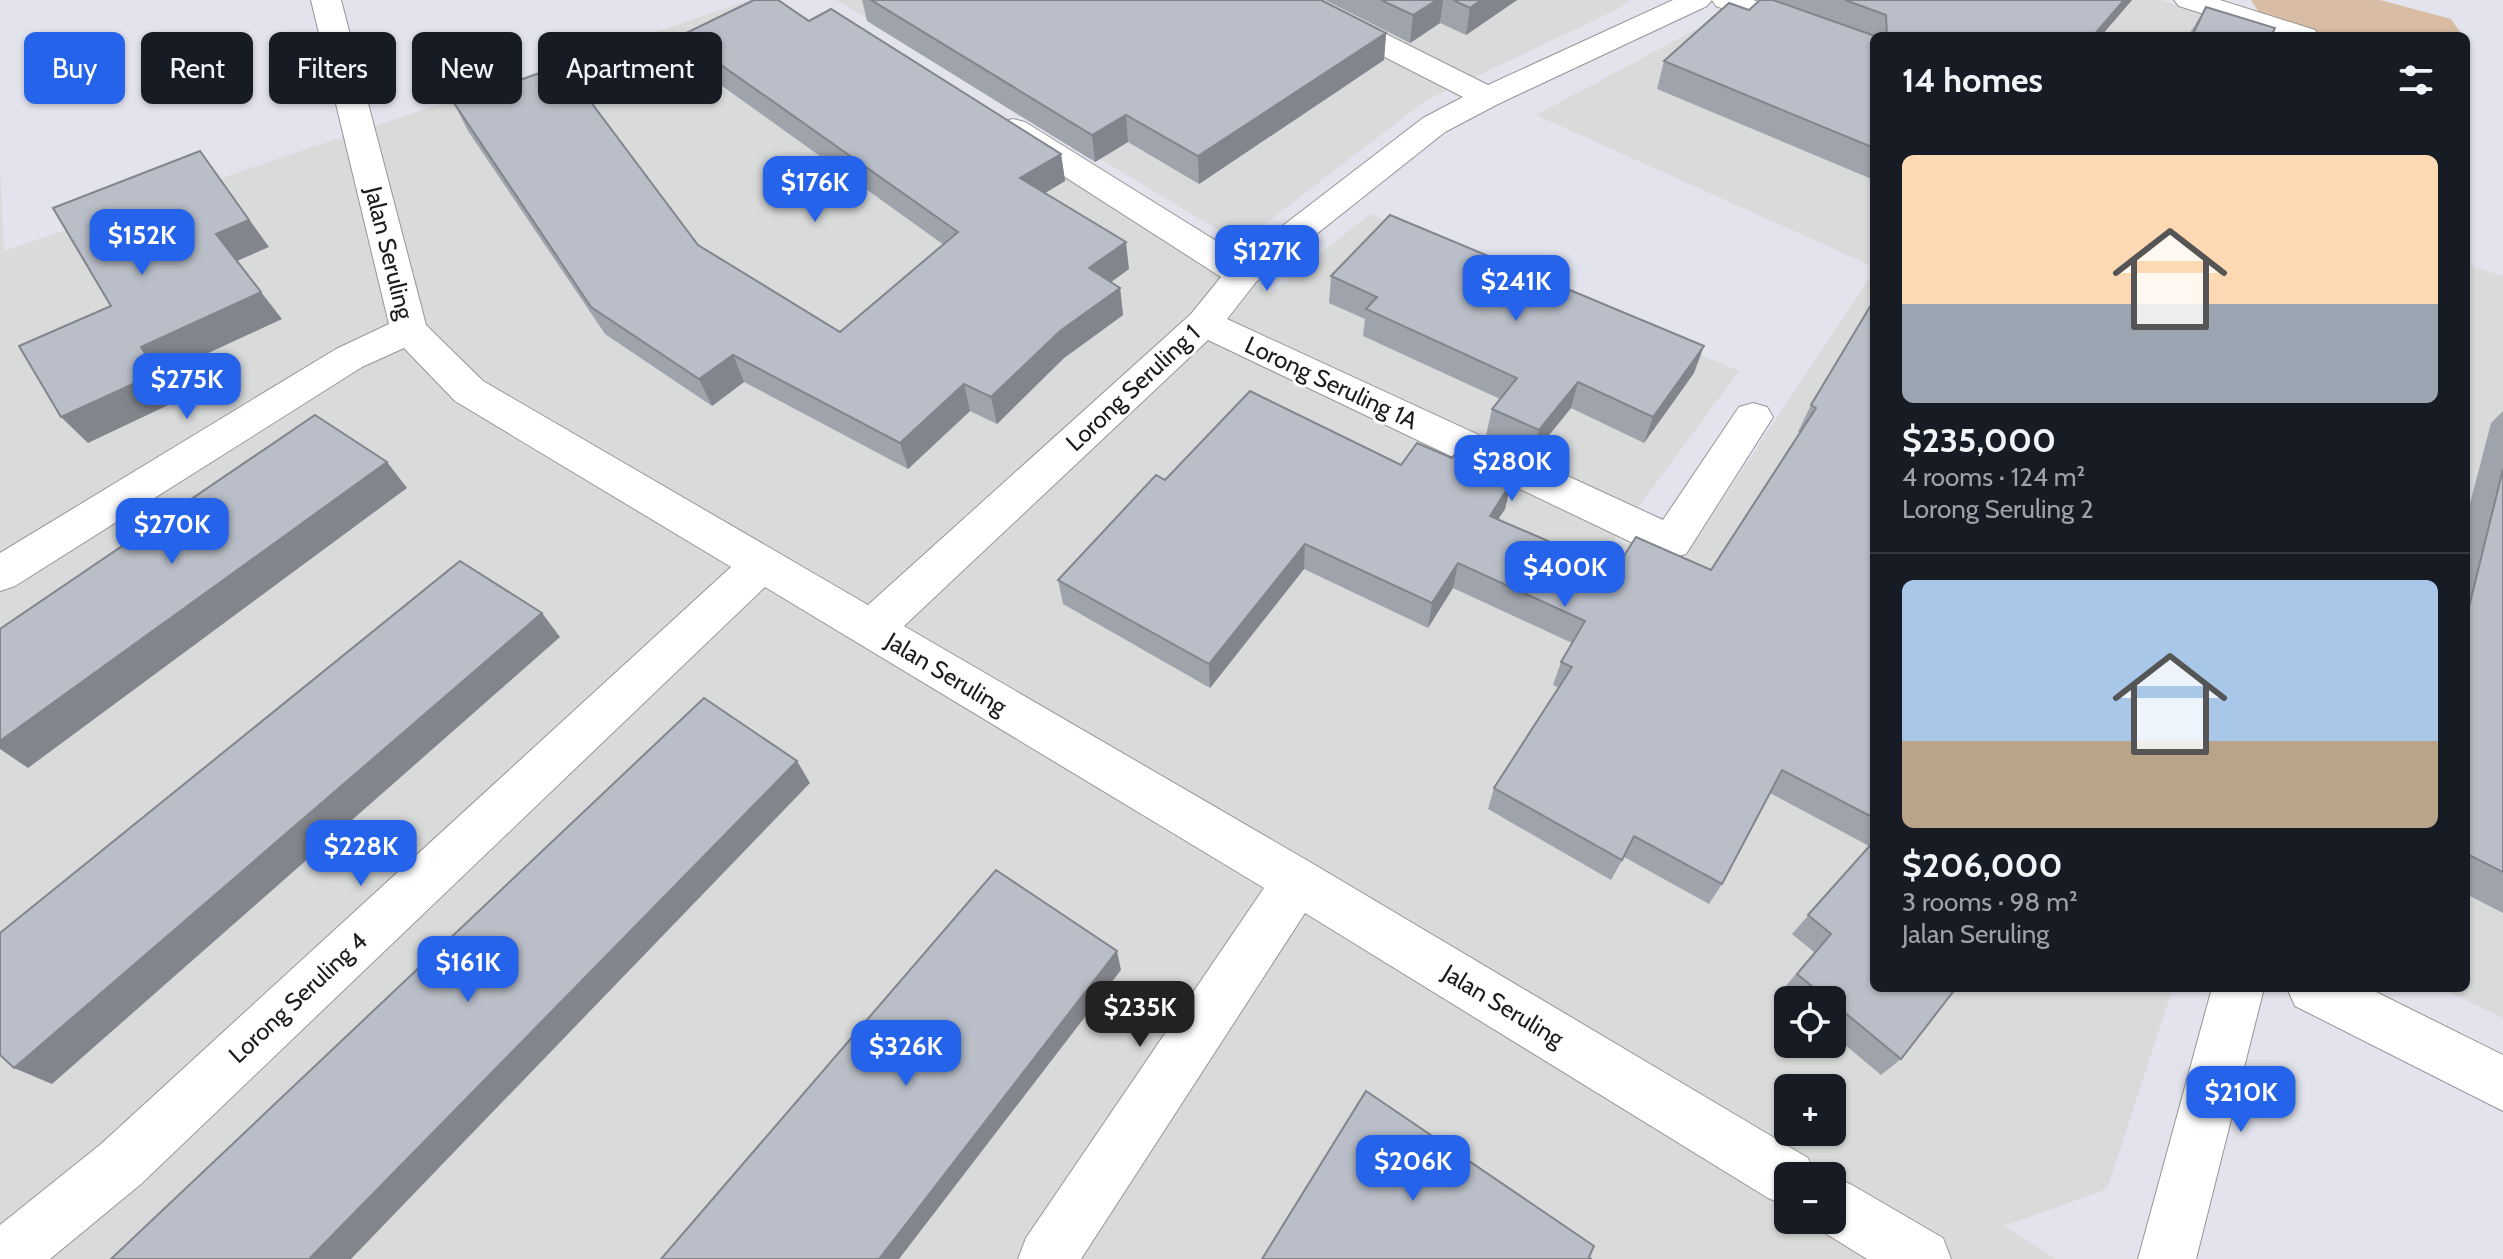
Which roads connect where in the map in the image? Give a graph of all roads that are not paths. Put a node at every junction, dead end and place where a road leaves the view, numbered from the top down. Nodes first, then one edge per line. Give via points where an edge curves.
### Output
1 (326, 0) edge
2 (1295, 0) edge
3 (1697, 0) edge
4 (1726, 0) edge
5 (2189, 0) edge
6 (2291, 32) edge
7 (1870, 54) edge
8 (1487, 97) junction
9 (989, 114) edge
10 (1243, 274) junction
11 (1204, 323) junction
12 (409, 330) junction
13 (1753, 417) dead end
14 (760, 566) junction
15 (0, 574) edge
16 (871, 629) junction
17 (1297, 881) junction
18 (2237, 992) edge
19 (2321, 992) edge
20 (2503, 1084) edge
21 (1774, 1170) edge
22 (1846, 1213) edge
23 (4, 1259) edge
24 (1047, 1259) edge
25 (1922, 1259) edge
26 (2167, 1259) edge

1 - 12 street, Jalan Seruling
2 - 8 street
3 - 8 street, Lorong Seruling 1
4 - 7 street
5 - 6 street
8 - 10 street, Lorong Seruling 1 via 1434,125
9 - 10 street
10 - 11 street, Lorong Seruling 1
11 - 13 street, Lorong Seruling 1A via 1671,542
11 - 16 street, Lorong Seruling 1
12 - 14 street, Jalan Seruling via 469,391
12 - 15 street via 349,358
14 - 16 street, Jalan Seruling
14 - 23 street, Lorong Seruling 4 via 133,1154
16 - 17 street, Jalan Seruling
17 - 21 street, Jalan Seruling
17 - 24 street
18 - 26 street
19 - 20 street
22 - 25 street

